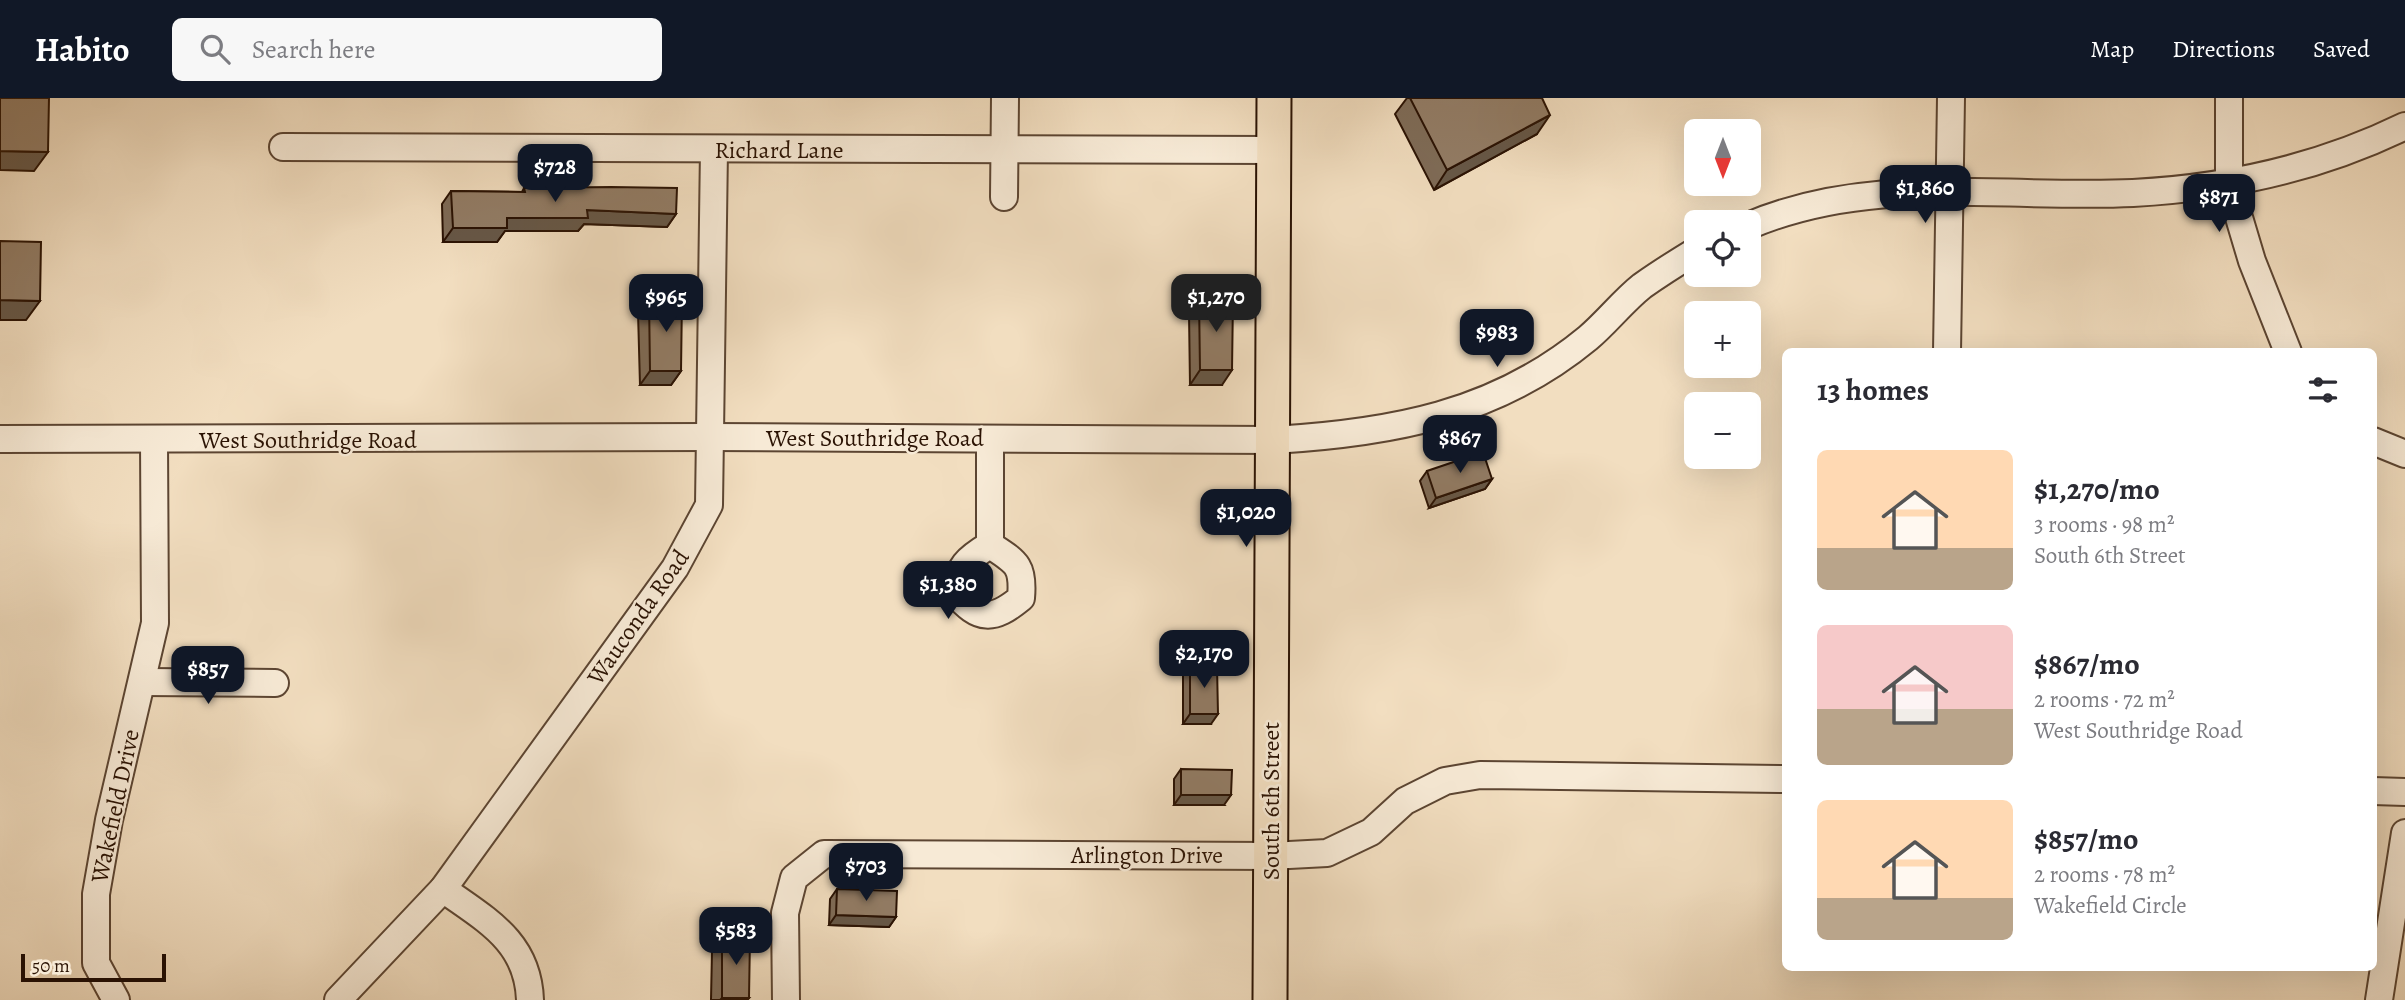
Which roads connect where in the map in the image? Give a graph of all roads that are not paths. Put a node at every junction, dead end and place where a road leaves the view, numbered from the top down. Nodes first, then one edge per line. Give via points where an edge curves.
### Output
1 (1005, 98) edge
2 (1274, 98) edge
3 (1951, 98) edge
4 (2229, 98) edge
5 (2405, 126) edge
6 (283, 147) dead end
7 (714, 149) junction
8 (1004, 150) junction
9 (1274, 150) junction
10 (2229, 184) junction
11 (1950, 190) junction
12 (1004, 197) dead end
13 (1761, 221) edge
14 (1684, 259) edge
15 (1947, 348) edge
16 (2286, 348) edge
17 (710, 437) junction
18 (0, 439) edge
19 (990, 439) junction
20 (1274, 440) junction
21 (154, 441) junction
22 (2377, 444) edge
23 (2405, 454) edge
24 (990, 545) dead end
25 (142, 682) junction
26 (275, 682) dead end
27 (1782, 779) edge
28 (2377, 791) edge
29 (2405, 792) edge
30 (2405, 833) edge
31 (1270, 856) junction
32 (443, 889) junction
33 (116, 1000) edge
34 (338, 1000) edge
35 (530, 1000) edge
36 (786, 1000) edge
37 (1270, 1000) edge
38 (2379, 1000) edge

1 - 8 street
2 - 9 main road, South 6th Street
3 - 11 street
4 - 10 street
5 - 10 street via 2363,146 2291,170
6 - 7 street, Richard Lane
7 - 8 street, Richard Lane
7 - 17 street, Wauconda Road
8 - 9 street, Richard Lane
8 - 12 street
9 - 20 main road, South 6th Street
10 - 11 street via 2132,193
10 - 16 street via 2252,261
11 - 13 street via 1840,198
11 - 15 street
14 - 20 street, West Southridge Road via 1641,287 1587,338 1512,388 1430,420 1349,435
17 - 19 street, West Southridge Road
17 - 21 street, West Southridge Road
17 - 32 street, Wauconda Road via 709,505 675,569
18 - 21 street, West Southridge Road
19 - 20 street, West Southridge Road
19 - 24 street
20 - 31 main road, South 6th Street
21 - 25 street, Wakefield Drive via 155,623
22 - 23 street
25 - 26 street
25 - 33 street, Wakefield Drive via 96,894 96,963
27 - 31 street, Arlington Drive via 1480,775 1445,781 1405,802 1371,832 1327,853
28 - 29 street
30 - 38 street
31 - 36 street, Arlington Drive via 824,855 794,878 785,913
31 - 37 main road, South 6th Street
32 - 34 street, Wauconda Road
32 - 35 street via 494,925 521,954

